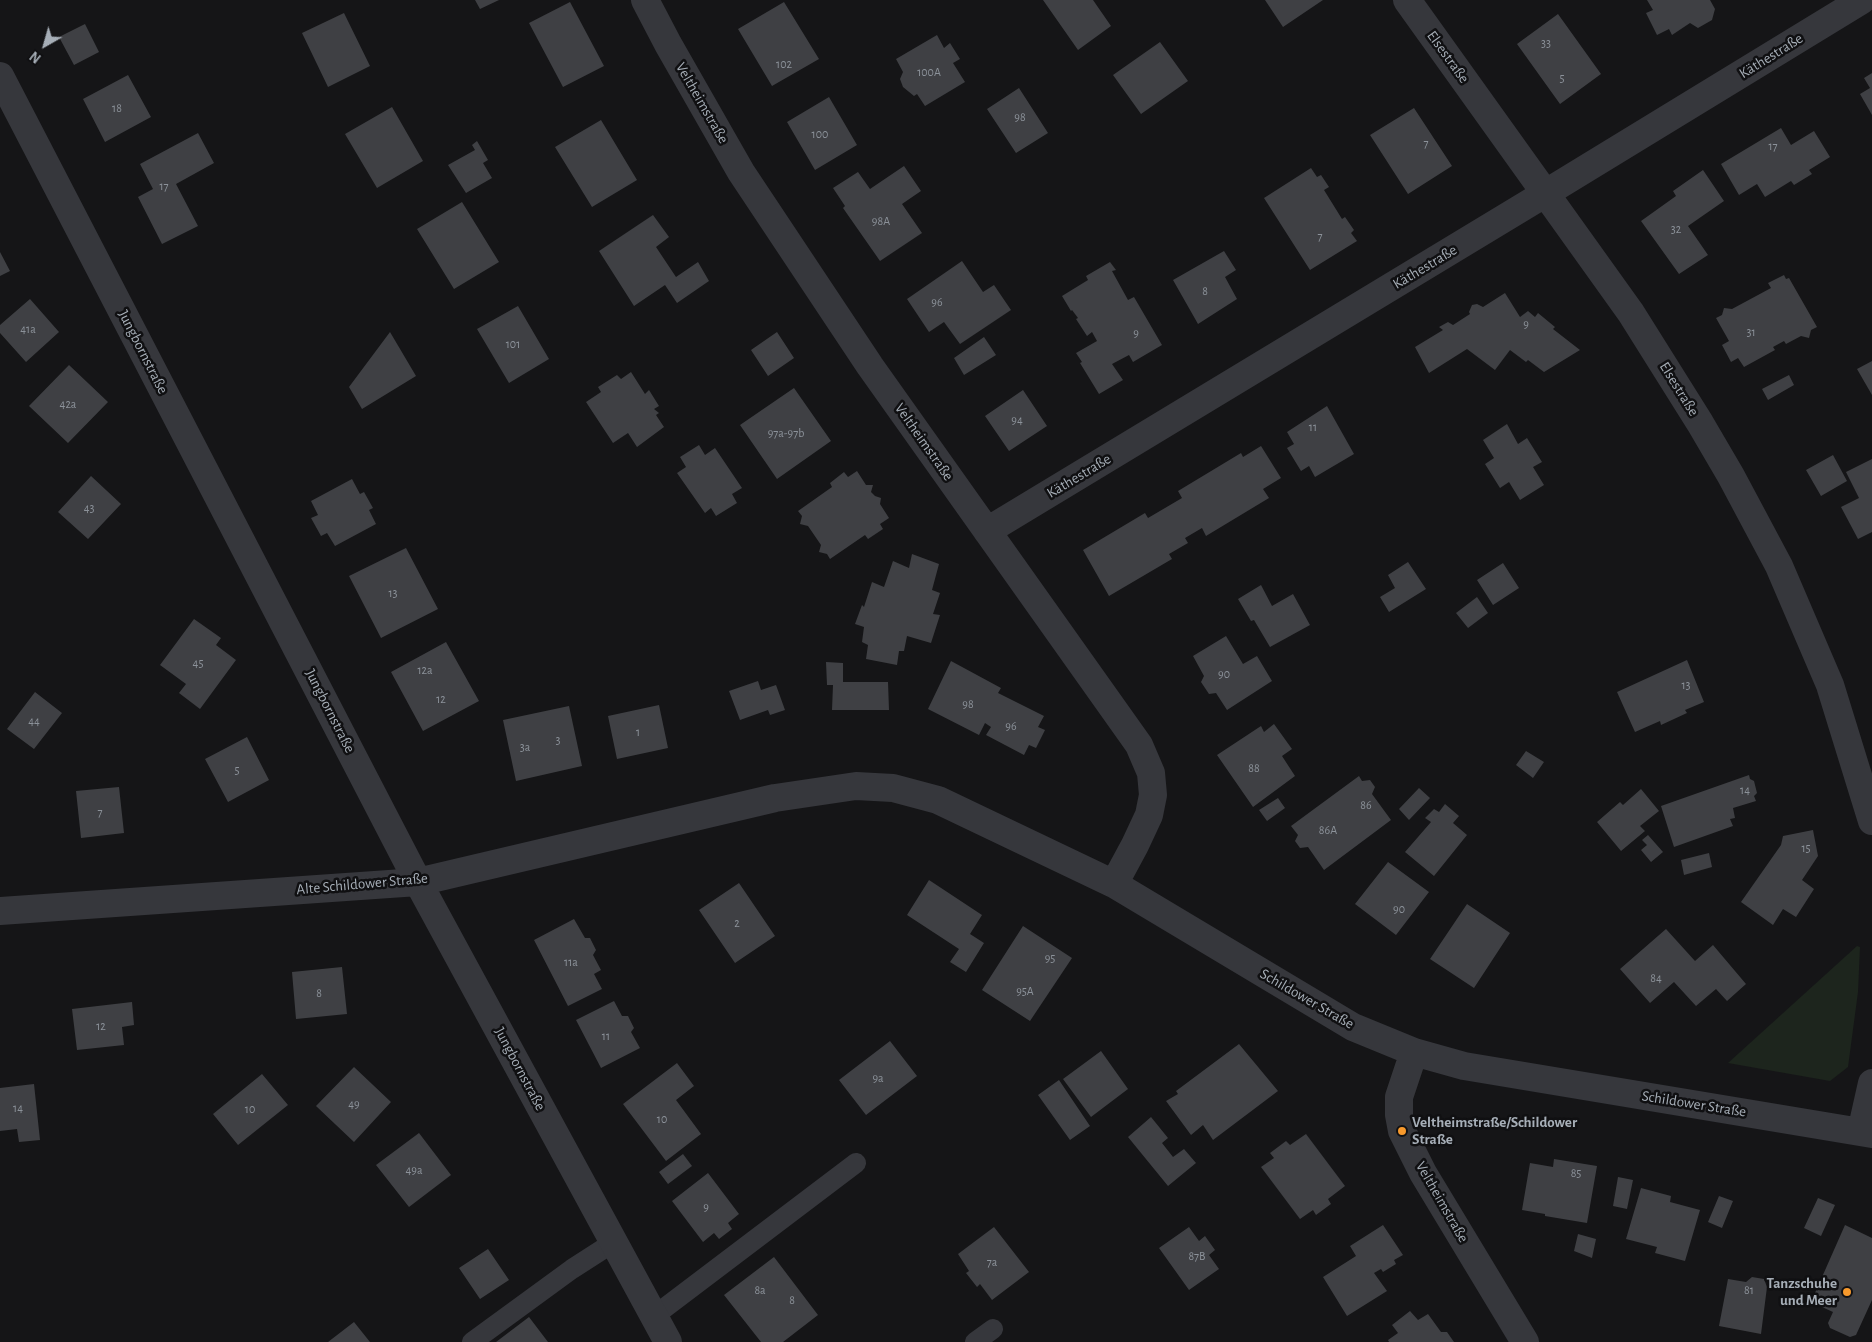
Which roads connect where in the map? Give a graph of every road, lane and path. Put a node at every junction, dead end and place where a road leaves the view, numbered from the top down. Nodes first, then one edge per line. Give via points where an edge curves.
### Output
1 (645, 0) edge
2 (1407, 0) edge
3 (1862, 0) edge
4 (0, 76) edge
5 (1546, 193) junction
6 (987, 532) junction
7 (775, 798) joint
8 (1872, 820) edge
9 (418, 882) junction
10 (1114, 884) junction
11 (0, 911) edge
12 (1414, 1052) junction
13 (1872, 1084) edge
14 (1867, 1133) edge
15 (856, 1163) dead end
16 (614, 1242) junction
17 (654, 1316) junction
18 (993, 1329) dead end
19 (472, 1342) edge
20 (668, 1342) edge
21 (975, 1342) edge
22 (1525, 1342) edge

1 - 6 street, Veltheimstraße via 741,172 870,366
2 - 5 street, Elsestraße
3 - 5 street, Käthestraße
4 - 9 street, Jungbornstraße
5 - 6 street, Käthestraße
5 - 8 street, Elsestraße via 1631,312 1695,414 1779,566 1830,685
6 - 10 street, Veltheimstraße via 1139,745 1150,773 1153,795 1149,815
7 - 9 street, Alte Schildower Straße
7 - 10 street, Schildower Straße via 856,786 892,788 938,800
9 - 11 street, Alte Schildower Straße
9 - 16 street, Jungbornstraße
10 - 12 street, Schildower Straße via 1353,1027
12 - 14 street, Schildower Straße via 1464,1066
12 - 22 street, Veltheimstraße via 1399,1097 1402,1131 1423,1173
13 - 14 street
15 - 17 lane
16 - 17 street, Jungbornstraße
16 - 19 lane
17 - 20 street, Jungbornstraße
18 - 21 lane

